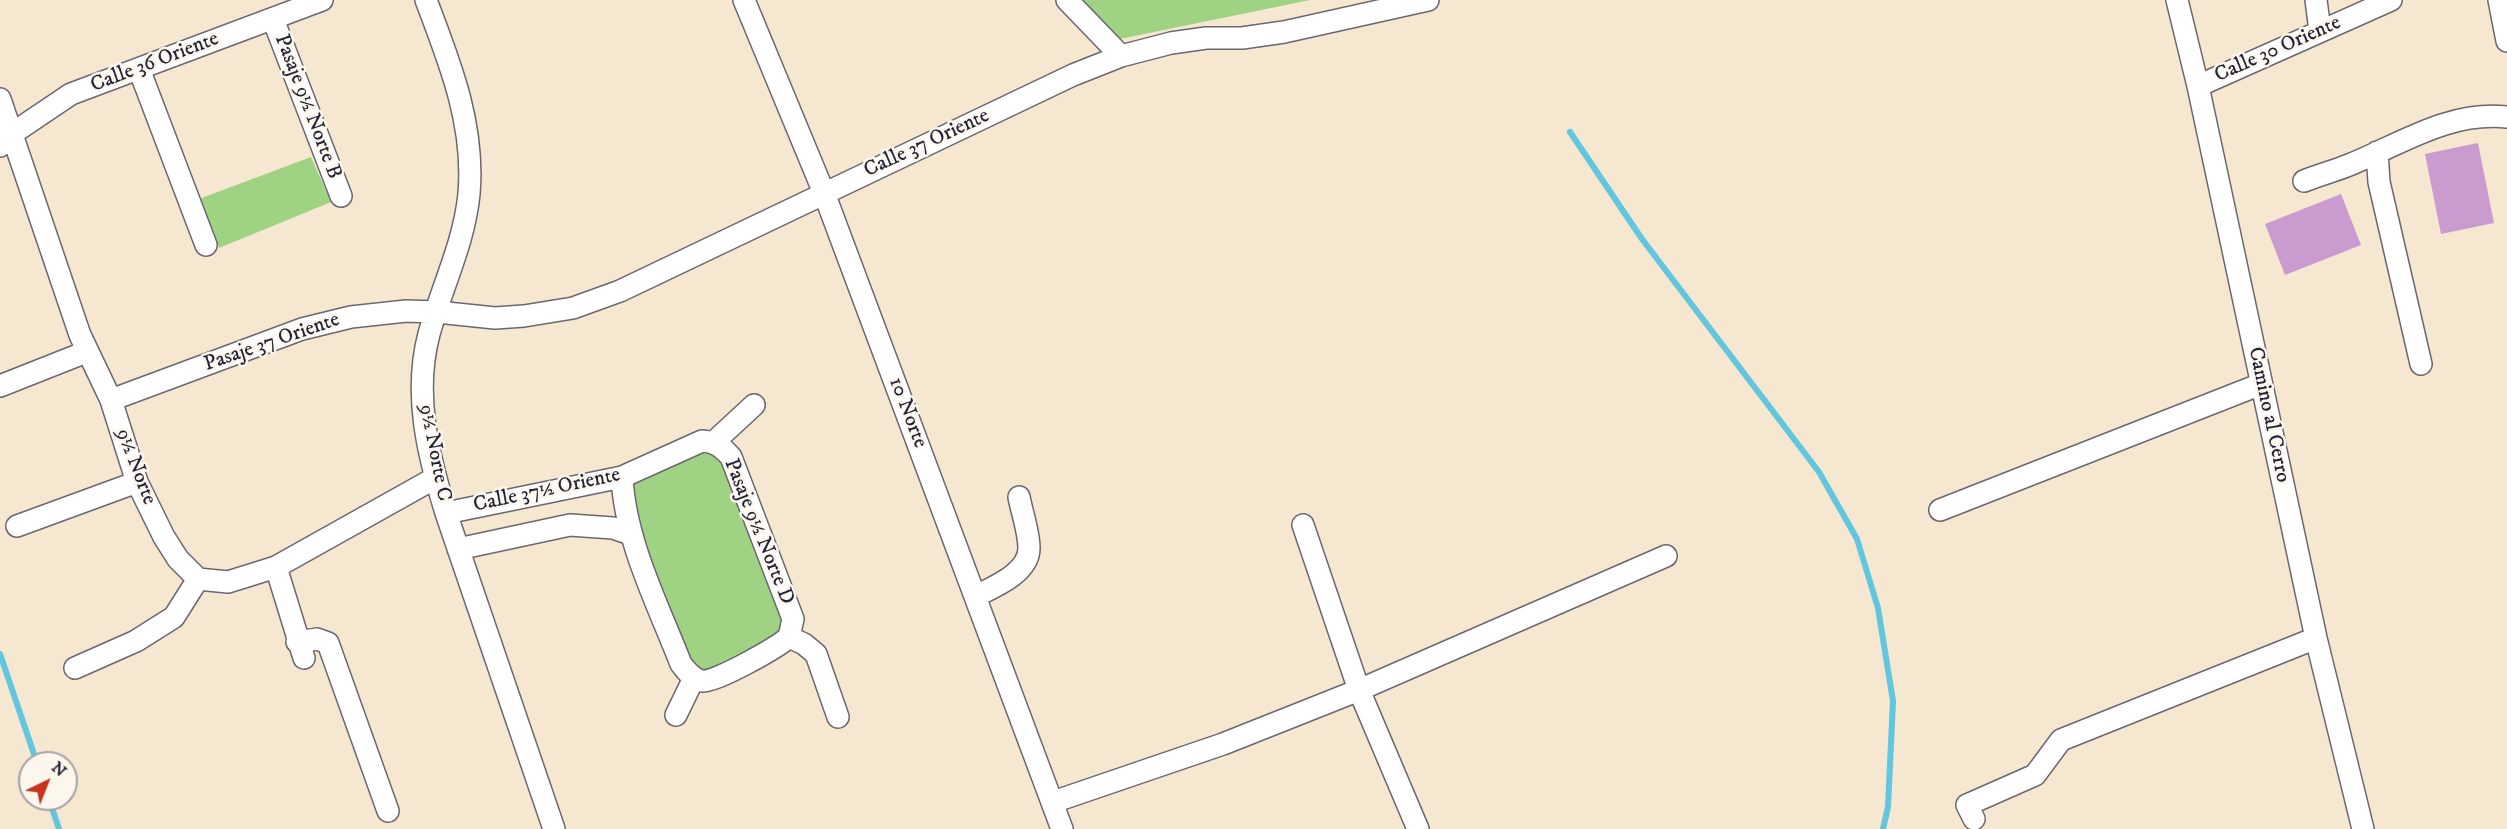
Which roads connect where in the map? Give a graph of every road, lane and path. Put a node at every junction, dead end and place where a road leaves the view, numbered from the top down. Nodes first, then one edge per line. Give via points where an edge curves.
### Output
1 (322, 0) edge
2 (426, 0) edge
3 (744, 0) edge
4 (1067, 0) edge
5 (1428, 0) edge
6 (2177, 0) edge
7 (2316, 0) edge
8 (2391, 0) edge
9 (2499, 0) edge
10 (273, 19) junction
11 (2320, 31) junction
12 (2507, 41) edge
13 (1120, 56) junction
14 (139, 69) junction
15 (2198, 86) junction
16 (0, 99) edge
17 (2507, 117) edge
18 (7, 139) edge
19 (2377, 152) junction
20 (2304, 180) dead end
21 (824, 193) junction
22 (341, 196) dead end
23 (206, 245) dead end
24 (437, 312) junction
25 (86, 352) junction
26 (2421, 364) dead end
27 (2261, 384) junction
28 (0, 386) edge
29 (111, 400) junction
30 (754, 405) dead end
31 (714, 442) junction
32 (622, 477) junction
33 (435, 478) junction
34 (137, 482) junction
35 (1019, 497) dead end
36 (1940, 510) dead end
37 (446, 513) junction
38 (17, 525) dead end
39 (1303, 525) dead end
40 (631, 534) junction
41 (458, 549) junction
42 (1666, 556) dead end
43 (276, 567) junction
44 (198, 579) junction
45 (976, 597) junction
46 (789, 637) junction
47 (2316, 638) junction
48 (75, 668) dead end
49 (694, 678) junction
50 (1359, 690) junction
51 (676, 716) dead end
52 (838, 717) dead end
53 (1053, 802) junction
54 (388, 811) dead end
55 (1974, 819) dead end
56 (554, 829) edge
57 (1062, 829) edge
58 (1418, 829) edge
59 (2362, 829) edge

1 - 10 street, Calle 36 Oriente
2 - 24 street, 9½ Norte C via 458,85 470,165 466,219
3 - 21 street, 10 Norte
4 - 13 street
5 - 13 street, Calle 37 Oriente via 1284,32 1171,43
6 - 15 street, Camino al Cerro
7 - 11 street
8 - 11 street, Calle 30 Oriente
9 - 12 street
10 - 14 street, Calle 36 Oriente
10 - 22 street, Pasaje 9½ Norte B
11 - 15 street, Calle 30 Oriente
13 - 21 street, Calle 37 Oriente
14 - 18 street, Calle 36 Oriente via 71,94
14 - 23 street
15 - 27 street, Camino al Cerro
16 - 18 street, 9½ Norte
17 - 19 street via 2467,117 2433,127
18 - 25 street, 9½ Norte
19 - 20 street
19 - 26 street via 2379,182
21 - 24 street, Calle 37 Oriente via 620,291 573,308 495,318
21 - 45 street, 10 Norte
24 - 29 street, Pasaje 37 Oriente via 375,313 326,322
24 - 33 street, 9½ Norte C via 425,352 422,390
25 - 28 street
25 - 29 street, 9½ Norte
27 - 36 street
27 - 47 street, Camino al Cerro
29 - 34 street, 9½ Norte
30 - 31 street
31 - 32 street, Calle 37½ Oriente via 702,441
31 - 46 street, Pasaje 9½ Norte D via 724,448 735,468 793,619
32 - 37 street, Calle 37½ Oriente
32 - 40 street via 623,503
33 - 37 street, 9½ Norte C
33 - 43 street
34 - 38 street
34 - 44 street, 9½ Norte via 164,537
35 - 45 street via 1029,550 1024,562 1016,573
37 - 41 street, 9½ Norte C
39 - 50 street
40 - 41 street, Calle 37½ Oriente via 613,528 570,525
40 - 49 street via 681,664
41 - 56 street, 9½ Norte C
42 - 50 street
43 - 44 street via 228,582
43 - 54 street via 301,650 317,639 328,643
44 - 48 street via 174,617 136,640
45 - 53 street, 10 Norte
46 - 49 street via 712,680
46 - 52 street, Pasaje 9½ Norte D via 816,654
47 - 55 street via 2061,740 2035,774 1967,805
47 - 59 street, Camino al Cerro
49 - 51 street
50 - 53 street via 1223,744
50 - 58 street
53 - 57 street, 10 Norte

